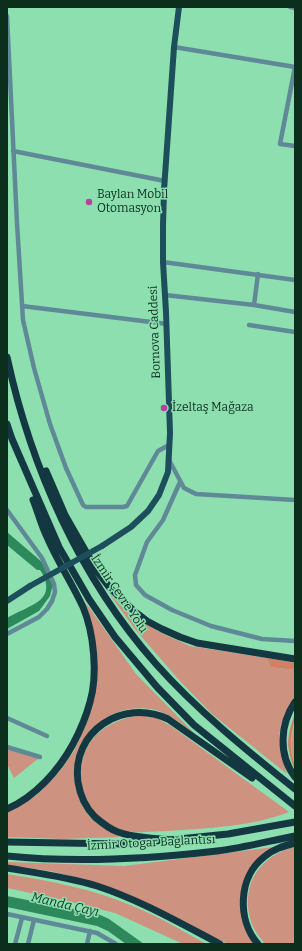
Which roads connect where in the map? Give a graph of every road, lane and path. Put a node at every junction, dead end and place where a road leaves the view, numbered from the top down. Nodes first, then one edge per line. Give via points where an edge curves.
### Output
1 (179, 7) edge
2 (290, 7) edge
3 (295, 8) edge
4 (7, 16) edge
5 (174, 47) junction
6 (295, 67) edge
7 (295, 146) edge
8 (13, 151) junction
9 (165, 181) junction
10 (163, 262) junction
11 (258, 274) junction
12 (295, 280) edge
13 (165, 295) junction
14 (254, 305) junction
15 (22, 306) junction
16 (295, 312) edge
17 (167, 324) junction
18 (249, 325) dead end
19 (295, 332) edge
20 (7, 357) edge
21 (7, 424) edge
22 (26, 426) junction
23 (12, 439) junction
24 (169, 445) junction
25 (169, 460) junction
26 (180, 482) junction
27 (295, 494) edge
28 (295, 500) edge
29 (7, 510) edge
30 (7, 600) edge
31 (7, 634) edge
32 (295, 641) edge
33 (295, 659) edge
34 (295, 702) edge
35 (7, 718) edge
36 (47, 736) dead end
37 (7, 747) edge
38 (40, 757) dead end
39 (295, 777) edge
40 (295, 789) edge
41 (295, 806) edge
42 (7, 809) edge
43 (295, 822) edge
44 (295, 836) edge
45 (172, 840) junction
46 (7, 842) edge
47 (295, 843) edge
48 (7, 856) edge
49 (7, 868) edge
50 (7, 914) edge
51 (22, 918) junction
52 (34, 920) junction
53 (90, 931) junction
54 (14, 944) edge
55 (28, 944) edge
56 (87, 944) edge
57 (116, 944) edge
58 (220, 944) edge
59 (258, 944) edge

1 - 5 main road, Bornova Caddesi
2 - 3 street
4 - 8 street
5 - 6 street
5 - 9 main road, Bornova Caddesi
6 - 7 street via 280,144
8 - 9 street
8 - 15 street
9 - 10 main road, Bornova Caddesi
10 - 11 street
10 - 13 main road, Bornova Caddesi
11 - 12 street
11 - 14 street
13 - 14 street
13 - 17 main road, Bornova Caddesi
14 - 16 street
15 - 17 street
15 - 24 street via 34,368 50,424 83,505 127,506 158,452
17 - 24 main road, Bornova Caddesi
18 - 19 street
20 - 22 highway, İzmir Çevre Yolu
21 - 23 highway
22 - 33 highway via 66,515 97,571 122,601 147,621 180,637 216,646
22 - 40 highway, İzmir Çevre Yolu via 65,528 92,576 137,640 175,684 202,710
23 - 41 highway via 59,547 115,637 157,687 194,725
23 - 42 highway via 46,536 83,607 92,643 94,674 91,701 81,730 68,754 52,775 31,794
24 - 25 main road, Bornova Caddesi
25 - 26 street
25 - 30 main road, Bornova Caddesi, bridge via 168,472 159,495 148,511 131,527
26 - 28 street via 184,488 196,494
26 - 32 street via 163,520 147,542 135,575 136,585 145,595 172,610 211,626 262,639
27 - 28 street
29 - 31 street via 42,558 55,592 47,609 39,617
34 - 39 highway via 286,719 283,748
35 - 36 street
37 - 38 street
41 - 45 highway via 160,715 144,712 115,717 95,731 83,747 78,767 82,798 100,821 118,832
43 - 45 highway, İzmir Otogar Bağlantısı via 228,834
44 - 48 highway, İzmir Otogar Bağlantısı via 218,851 134,858
45 - 46 highway, İzmir Otogar Bağlantısı via 122,844
47 - 59 highway via 280,847 263,858 248,880 243,897 244,911 252,935
49 - 58 highway via 97,886 141,904
50 - 51 street
51 - 52 street
51 - 54 street
52 - 53 street
52 - 55 street
53 - 56 street
53 - 57 street

